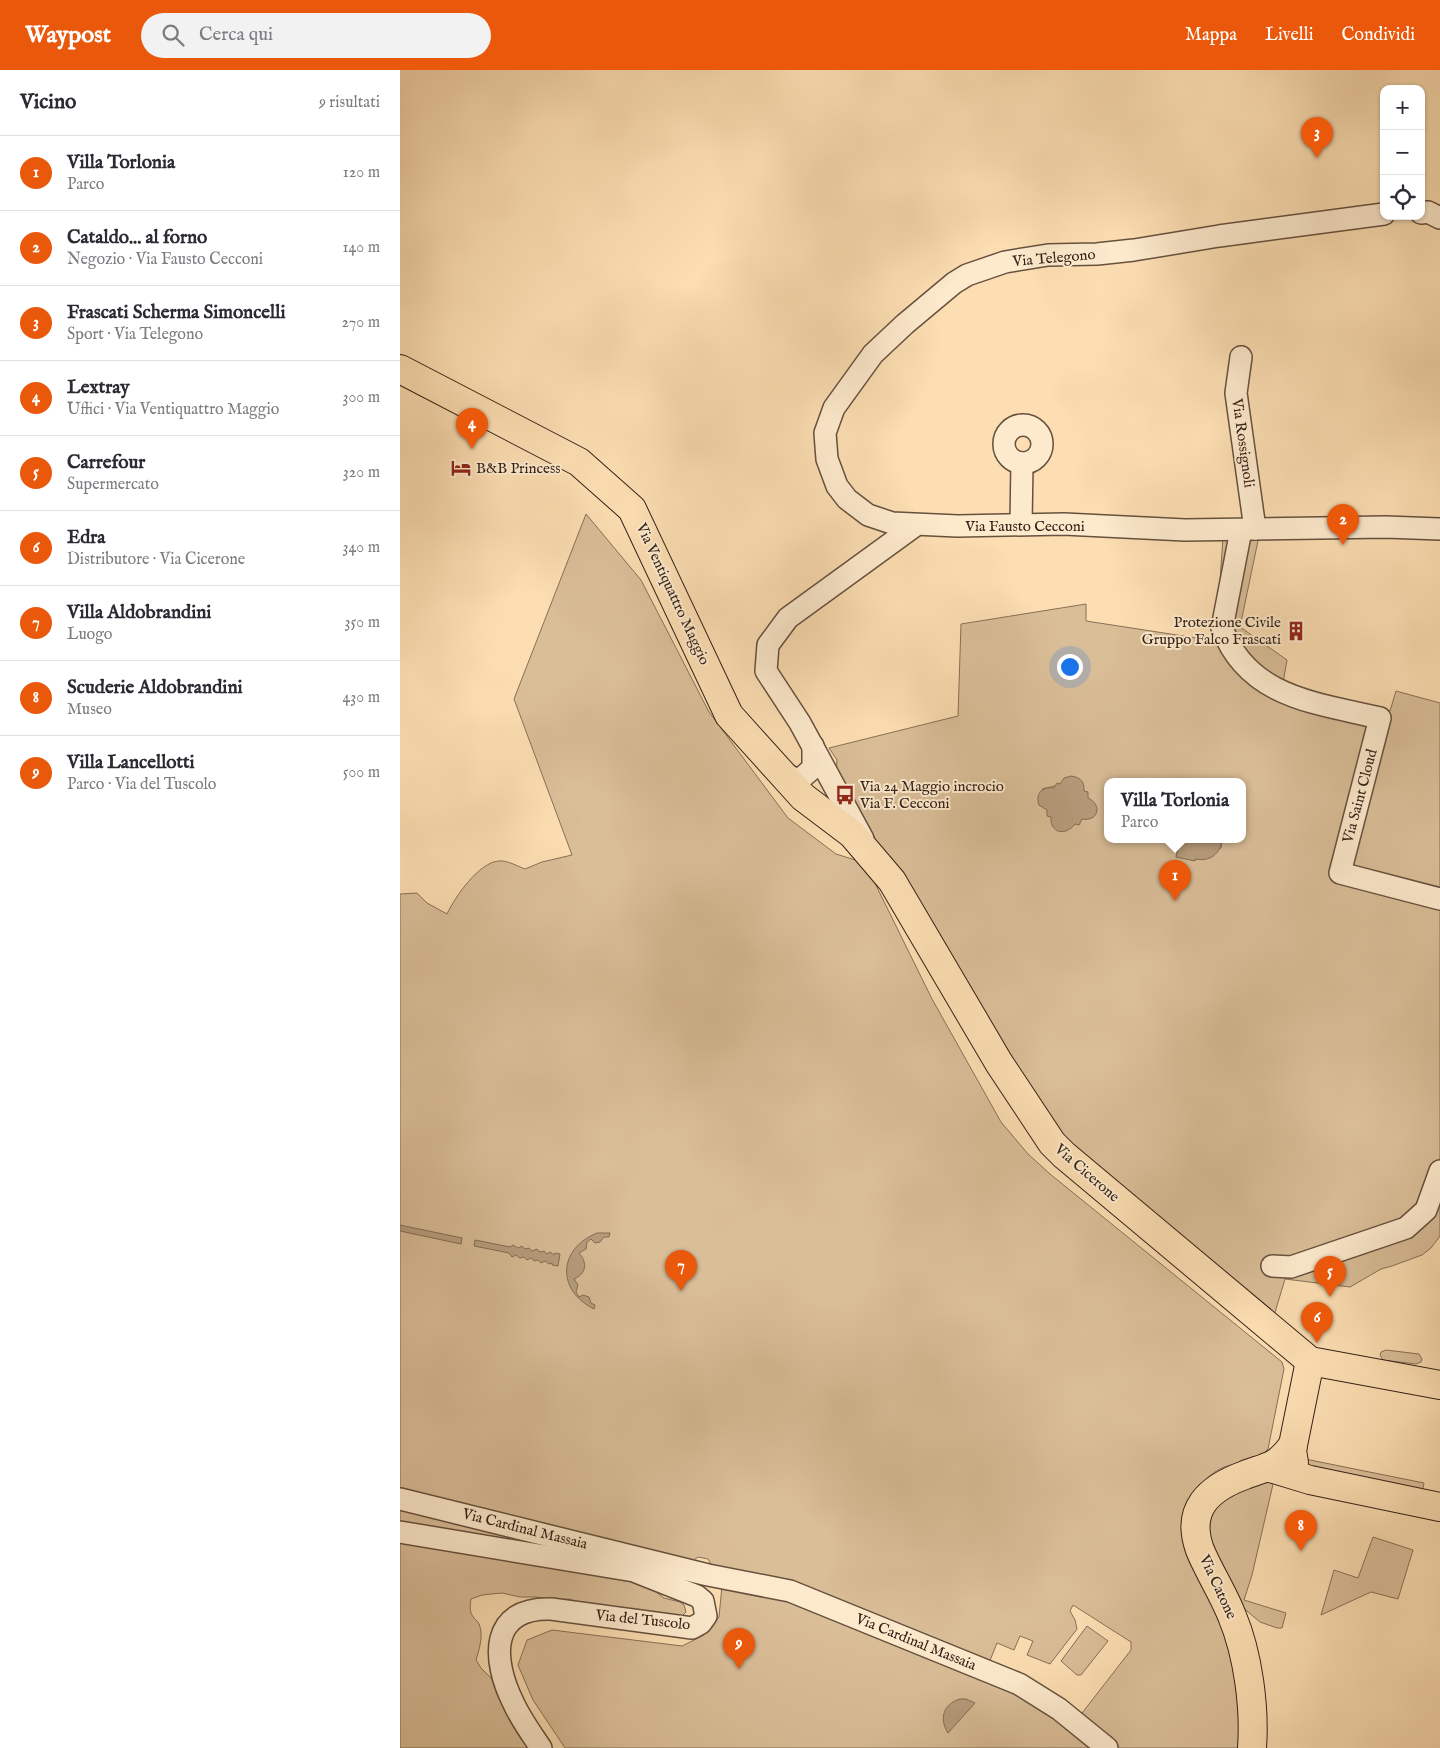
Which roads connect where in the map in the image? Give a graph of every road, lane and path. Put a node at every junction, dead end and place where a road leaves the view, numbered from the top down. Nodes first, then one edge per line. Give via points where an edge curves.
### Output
1 (1380, 215) edge
2 (1241, 357) dead end
3 (400, 369) edge
4 (1022, 463) dead end
5 (1021, 524) junction
6 (916, 525) junction
7 (1440, 528) edge
8 (1248, 529) junction
9 (1380, 718) joint
10 (813, 746) junction
11 (777, 768) junction
12 (884, 871) junction
13 (1440, 900) edge
14 (1440, 1171) edge
15 (1272, 1266) dead end
16 (1310, 1361) junction
17 (1440, 1385) edge
18 (1293, 1445) junction
19 (1267, 1467) junction
20 (1310, 1480) junction
21 (400, 1498) edge
22 (1440, 1507) edge
23 (400, 1532) edge
24 (708, 1575) junction
25 (697, 1596) junction
26 (541, 1748) edge
27 (1107, 1748) edge
28 (1252, 1748) edge

1 - 6 street, Via Telegono via 1134,250 1014,261 967,275 954,283 873,354 834,408 824,433 827,459 837,486 847,499 868,515 892,523
2 - 8 street, Via Rossignoli via 1236,393
3 - 11 main road, Via Ventiquattro Maggio via 579,462 632,509 729,714
4 - 5 street
5 - 6 street, Via Fausto Cecconi
5 - 8 street, Via Fausto Cecconi
6 - 10 street via 788,618 768,644 766,671
7 - 8 street, Via Fausto Cecconi
8 - 9 street, Via Rossignoli via 1222,628 1236,656 1252,673 1280,692
9 - 13 street, Via Saint Cloud via 1340,873
10 - 11 street via 813,768 798,781
10 - 12 street
11 - 12 main road, Via Ventiquattro Maggio via 803,797 852,834
12 - 16 main road, Via Cicerone via 999,1063 1052,1143
14 - 15 street via 1426,1210 1406,1228 1291,1267
16 - 17 main road
16 - 18 main road
18 - 19 main road, Via Catone via 1282,1458
18 - 20 main road via 1294,1464
19 - 20 main road
19 - 28 main road, Via Catone via 1237,1478 1208,1495 1199,1508 1195,1525 1200,1550 1232,1615 1238,1635 1250,1690
20 - 22 main road
21 - 24 street, Via Cardinal Massaia
23 - 25 street, Via del Tuscolo via 634,1571
24 - 25 street
24 - 27 street, Via Cardinal Massaia via 790,1591 1018,1684 1059,1710
25 - 26 street, Via del Tuscolo via 703,1601 706,1616 692,1628 545,1609 514,1617 506,1625 500,1640 501,1670 513,1703

